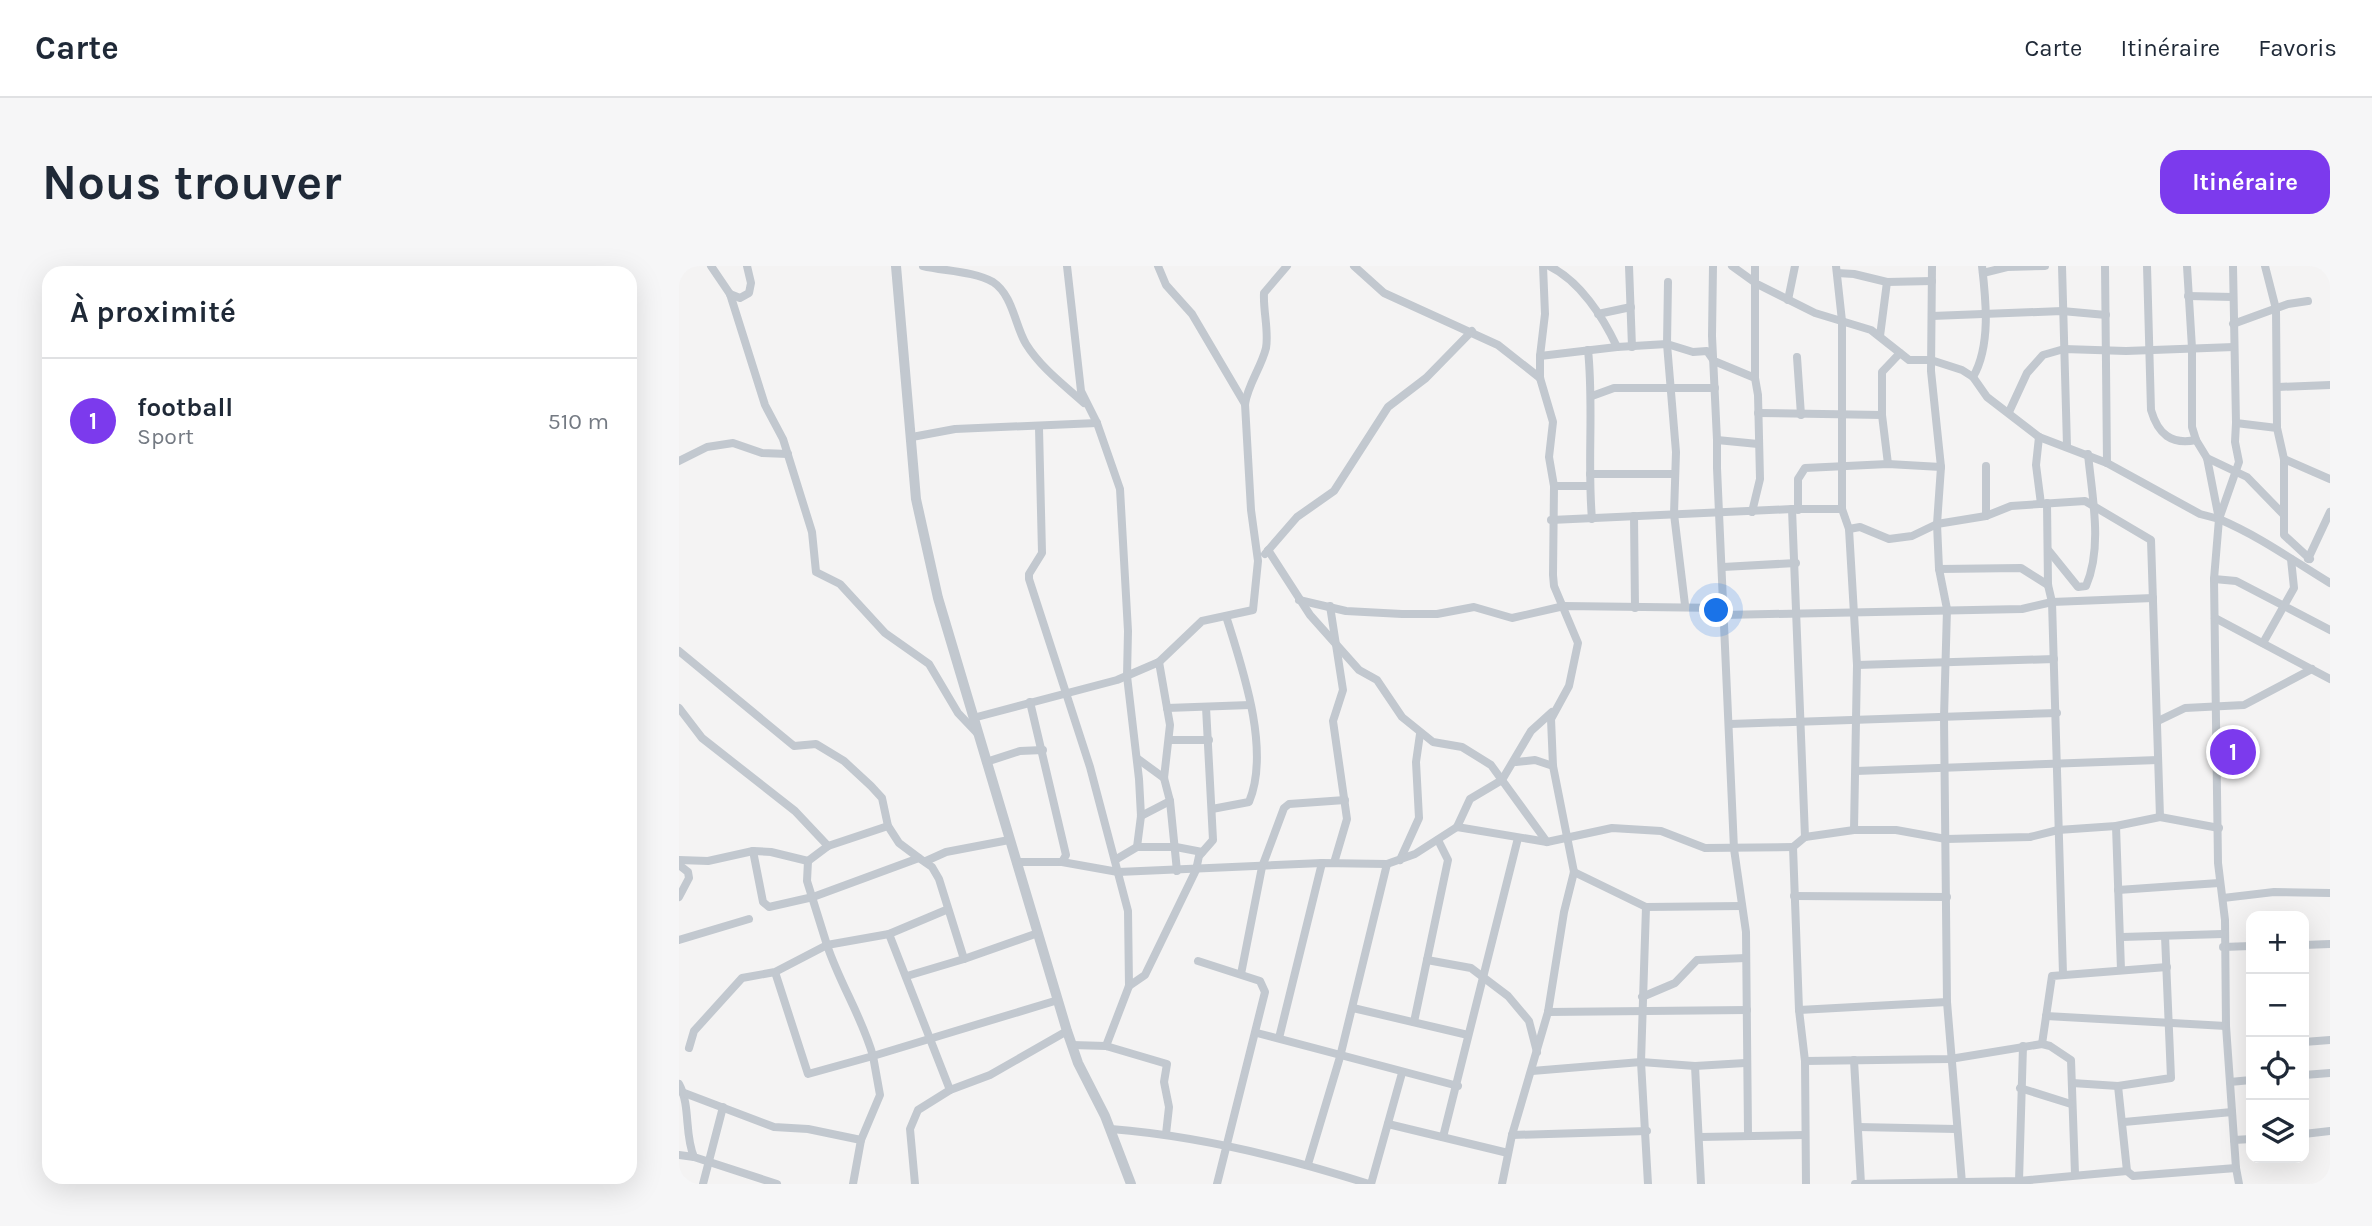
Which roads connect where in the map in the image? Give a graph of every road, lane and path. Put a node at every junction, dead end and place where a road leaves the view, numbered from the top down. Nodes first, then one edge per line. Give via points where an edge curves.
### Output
1 (711, 266) edge
2 (747, 266) edge
3 (896, 266) edge
4 (923, 266) edge
5 (1067, 266) edge
6 (1158, 266) edge
7 (1287, 266) edge
8 (1354, 266) edge
9 (1543, 266) edge
10 (1549, 266) edge
11 (1629, 266) edge
12 (1713, 266) edge
13 (1732, 266) edge
14 (1755, 266) edge
15 (1795, 266) edge
16 (1932, 266) edge
17 (2045, 266) edge
18 (2062, 266) edge
19 (2105, 266) edge
20 (2147, 266) edge
21 (2187, 266) edge
22 (2232, 266) edge
23 (2265, 266) edge
24 (1982, 269) edge
25 (1836, 270) edge
26 (1932, 281) junction
27 (1668, 282) dead end
28 (1887, 282) junction
29 (1756, 284) junction
30 (730, 294) junction
31 (2188, 296) junction
32 (2233, 297) junction
33 (1788, 300) junction
34 (2308, 301) dead end
35 (1630, 307) junction
36 (2276, 309) junction
37 (2063, 311) junction
38 (1598, 314) junction
39 (1985, 314) junction
40 (2106, 315) junction
41 (1932, 316) junction
42 (1842, 321) junction
43 (2233, 324) junction
44 (1472, 331) junction
45 (1880, 336) junction
46 (1667, 344) junction
47 (1617, 347) junction
48 (1632, 347) junction
49 (2234, 347) junction
50 (2192, 348) junction
51 (2064, 349) junction
52 (1588, 350) junction
53 (2151, 350) junction
54 (2108, 351) junction
55 (1900, 353) junction
56 (1540, 356) junction
57 (1797, 357) dead end
58 (1931, 360) junction
59 (1714, 362) junction
60 (1973, 377) junction
61 (1541, 378) junction
62 (1755, 378) junction
63 (2330, 385) edge
64 (1671, 386) junction
65 (1715, 387) junction
66 (2278, 387) junction
67 (1592, 396) junction
68 (1084, 403) junction
69 (1245, 404) junction
70 (2009, 412) junction
71 (1758, 413) junction
72 (1801, 415) junction
73 (1841, 415) junction
74 (1882, 415) junction
75 (1097, 423) junction
76 (2236, 423) junction
77 (1039, 428) junction
78 (2277, 428) junction
79 (2039, 437) junction
80 (912, 438) junction
81 (1717, 440) junction
82 (2196, 440) junction
83 (1758, 444) junction
84 (2067, 446) junction
85 (788, 454) junction
86 (2088, 454) junction
87 (2207, 458) junction
88 (2284, 459) junction
89 (679, 461) edge
90 (2107, 463) junction
91 (1888, 464) junction
92 (1986, 466) dead end
93 (1842, 467) junction
94 (1941, 467) junction
95 (2237, 472) junction
96 (1590, 474) junction
97 (1675, 474) junction
98 (2330, 479) edge
99 (1554, 486) junction
100 (1589, 486) junction
101 (2044, 503) junction
102 (2093, 506) junction
103 (1795, 509) junction
104 (1842, 509) junction
105 (1752, 512) junction
106 (2330, 512) edge
107 (1674, 514) junction
108 (1718, 514) junction
109 (2283, 514) junction
110 (1634, 516) junction
111 (1986, 516) junction
112 (1592, 519) junction
113 (2219, 519) junction
114 (1551, 520) junction
115 (1937, 524) junction
116 (1849, 529) junction
117 (1268, 550) junction
118 (2049, 551) junction
119 (2291, 559) junction
120 (2310, 559) junction
121 (1258, 561) junction
122 (1796, 563) junction
123 (1723, 567) junction
124 (1939, 569) junction
125 (2214, 579) junction
126 (2330, 583) edge
127 (2047, 585) junction
128 (2153, 598) junction
129 (1299, 600) junction
130 (2052, 602) junction
131 (1685, 605) junction
132 (1330, 606) junction
133 (1565, 606) junction
134 (2284, 606) junction
135 (1635, 608) junction
136 (1947, 609) junction
137 (1723, 611) junction
138 (1851, 611) junction
139 (1798, 614) junction
140 (1226, 616) junction
141 (2215, 618) junction
142 (2330, 630) edge
143 (1333, 642) junction
144 (2263, 643) junction
145 (679, 651) edge
146 (2054, 659) junction
147 (1159, 662) junction
148 (1857, 665) junction
149 (1945, 665) junction
150 (2312, 669) junction
151 (1127, 676) junction
152 (2330, 679) edge
153 (1064, 693) junction
154 (1030, 702) junction
155 (1249, 705) junction
156 (1206, 707) junction
157 (679, 708) edge
158 (1167, 708) junction
159 (2215, 708) junction
160 (1552, 711) junction
161 (2057, 713) junction
162 (1944, 717) junction
163 (973, 719) junction
164 (1854, 720) junction
165 (1801, 721) junction
166 (2158, 721) junction
167 (1730, 724) junction
168 (1420, 733) junction
169 (978, 734) junction
170 (1170, 740) junction
171 (1209, 740) junction
172 (1043, 750) junction
173 (1138, 759) junction
174 (2158, 760) junction
175 (986, 762) junction
176 (1515, 762) junction
177 (2057, 762) junction
178 (1553, 766) junction
179 (1944, 769) junction
180 (1856, 772) junction
181 (1164, 778) junction
182 (1502, 780) junction
183 (1345, 800) junction
184 (1170, 801) junction
185 (1212, 809) junction
186 (1141, 816) junction
187 (2160, 817) junction
188 (888, 826) junction
189 (2116, 826) junction
190 (1457, 827) junction
191 (2219, 828) junction
192 (1854, 830) junction
193 (2058, 830) junction
194 (1568, 837) junction
195 (1804, 837) junction
196 (1518, 838) junction
197 (1946, 839) junction
198 (1009, 840) junction
199 (1438, 840) junction
200 (1548, 842) junction
201 (828, 846) junction
202 (1137, 847) junction
203 (1176, 847) junction
204 (1793, 847) junction
205 (1734, 849) junction
206 (753, 852) junction
207 (1202, 852) junction
208 (922, 860) junction
209 (1115, 860) junction
210 (1400, 860) junction
211 (809, 861) junction
212 (679, 862) edge
213 (1016, 862) junction
214 (1062, 862) junction
215 (1322, 863) junction
216 (1334, 863) junction
217 (1387, 864) junction
218 (1262, 867) junction
219 (1196, 870) junction
220 (1177, 871) junction
221 (1118, 872) junction
222 (1574, 872) junction
223 (2219, 883) junction
224 (2118, 890) junction
225 (2330, 892) edge
226 (1794, 896) junction
227 (679, 897) edge
228 (813, 897) junction
229 (1947, 897) junction
230 (2223, 898) junction
231 (1646, 906) junction
232 (1742, 906) junction
233 (946, 910) junction
234 (749, 919) dead end
235 (1038, 933) junction
236 (889, 934) junction
237 (2223, 934) junction
238 (2165, 936) junction
239 (2122, 937) junction
240 (679, 940) edge
241 (2330, 944) edge
242 (828, 945) junction
243 (2309, 945) edge
244 (2246, 946) edge
245 (2223, 947) junction
246 (1746, 958) junction
247 (964, 959) junction
248 (1427, 960) junction
249 (1198, 961) dead end
250 (2167, 967) junction
251 (2121, 970) junction
252 (775, 972) junction
253 (1241, 974) junction
254 (2063, 974) junction
255 (907, 976) junction
256 (1482, 979) junction
257 (1129, 986) junction
258 (1642, 998) junction
259 (1058, 1000) junction
260 (1947, 1002) junction
261 (1353, 1008) junction
262 (1747, 1010) junction
263 (1799, 1010) junction
264 (1548, 1012) junction
265 (1641, 1013) junction
266 (2046, 1016) junction
267 (1414, 1022) junction
268 (2169, 1025) junction
269 (2226, 1026) junction
270 (1067, 1031) junction
271 (1257, 1033) junction
272 (1468, 1035) junction
273 (1279, 1038) junction
274 (930, 1039) junction
275 (2330, 1040) edge
276 (2309, 1041) edge
277 (2042, 1044) junction
278 (1072, 1045) junction
279 (1106, 1046) junction
280 (2023, 1046) junction
281 (689, 1048) dead end
282 (1537, 1052) junction
283 (873, 1056) junction
284 (1340, 1057) junction
285 (1950, 1059) junction
286 (1854, 1060) junction
287 (1805, 1061) junction
288 (1641, 1062) junction
289 (1745, 1063) junction
290 (1695, 1066) junction
291 (1532, 1071) junction
292 (1402, 1073) junction
293 (2330, 1073) edge
294 (2309, 1075) edge
295 (2246, 1080) edge
296 (2230, 1082) junction
297 (2072, 1083) junction
298 (679, 1084) edge
299 (1458, 1086) junction
300 (2118, 1086) junction
301 (2020, 1088) junction
302 (950, 1090) junction
303 (681, 1092) edge
304 (2071, 1104) junction
305 (723, 1107) junction
306 (2232, 1112) junction
307 (2124, 1122) junction
308 (1388, 1124) junction
309 (1858, 1127) junction
310 (1111, 1129) junction
311 (1956, 1129) junction
312 (1647, 1131) junction
313 (2330, 1131) edge
314 (2309, 1133) edge
315 (1166, 1134) junction
316 (1748, 1134) junction
317 (1512, 1135) junction
318 (1805, 1135) junction
319 (1443, 1137) junction
320 (1700, 1137) junction
321 (2246, 1139) edge
322 (861, 1140) junction
323 (2234, 1140) junction
324 (1226, 1147) junction
325 (1508, 1153) junction
326 (679, 1155) edge
327 (694, 1157) junction
328 (708, 1162) junction
329 (1308, 1164) junction
330 (2236, 1168) junction
331 (2187, 1172) junction
332 (2075, 1174) junction
333 (2131, 1177) edge
334 (2019, 1181) junction
335 (1920, 1183) edge
336 (1962, 1183) edge
337 (1976, 1183) edge
338 (703, 1184) edge
339 (777, 1184) edge
340 (853, 1184) edge
341 (915, 1184) edge
342 (1131, 1184) edge
343 (1217, 1184) edge
344 (1370, 1184) edge
345 (1502, 1184) edge
346 (1648, 1184) edge
347 (1701, 1184) edge
348 (1806, 1184) edge
349 (1855, 1184) edge
350 (1861, 1184) edge
351 (1869, 1184) edge
352 (2188, 1184) edge
353 (2239, 1184) edge

1 - 30 street
2 - 30 street via 749,293 740,298
3 - 80 street
4 - 68 street via 996,284 1029,348
5 - 68 street
6 - 69 street
7 - 69 street via 1264,293 1265,352
8 - 44 street via 1384,293
9 - 56 street via 1545,314
10 - 38 street via 1578,288
11 - 35 street
12 - 59 street
13 - 29 street
14 - 29 street
15 - 33 street
16 - 26 street
17 - 24 street
18 - 37 street
19 - 40 street
20 - 53 street
21 - 31 street
22 - 32 street
23 - 36 street
24 - 39 street
25 - 28 street
25 - 42 street
26 - 28 street
26 - 41 street
27 - 46 street
28 - 45 street
29 - 33 street
29 - 62 street
30 - 85 street via 765,405
31 - 32 street
31 - 50 street
32 - 43 street
33 - 42 street
34 - 36 street
35 - 38 street
35 - 48 street
36 - 43 street
36 - 66 street
37 - 39 street
37 - 40 street
37 - 51 street
38 - 47 street
39 - 41 street
39 - 60 street via 1983,351
40 - 54 street
41 - 58 street
42 - 45 street
42 - 73 street
43 - 49 street
44 - 61 street
44 - 117 street via 1388,407 1334,491 1297,516
45 - 55 street
46 - 48 street
46 - 59 street via 1707,351
46 - 64 street
47 - 48 street
47 - 52 street
49 - 50 street
49 - 76 street
50 - 53 street
50 - 82 street
51 - 54 street
51 - 70 street via 2043,355 2027,373
51 - 84 street
52 - 56 street
52 - 67 street
53 - 54 street
53 - 82 street via 2154,421 2166,438
54 - 90 street
55 - 58 street via 1914,362
55 - 74 street via 1882,372
56 - 61 street
57 - 72 street
58 - 60 street
58 - 94 street
59 - 62 street
59 - 65 street
60 - 70 street via 1987,397
61 - 99 street via 1553,422 1549,457
62 - 71 street
63 - 66 street
64 - 65 street
64 - 67 street via 1607,389
64 - 97 street
65 - 81 street
66 - 78 street
67 - 96 street
68 - 75 street
69 - 121 street
70 - 79 street
71 - 72 street
71 - 83 street
72 - 73 street
73 - 74 street
73 - 93 street
74 - 91 street
75 - 77 street
75 - 151 street via 1120,489
76 - 78 street
76 - 95 street
77 - 80 street via 955,429
77 - 153 street via 1042,553 1028,575
78 - 88 street
79 - 84 street
79 - 101 street via 2036,465
80 - 163 street via 916,499
81 - 83 street
81 - 108 street
82 - 87 street
83 - 105 street via 1761,479
84 - 86 street
85 - 89 street via 762,453 733,443 707,447
85 - 169 street via 812,533 815,572 840,584 885,633 929,664 958,713
86 - 90 street
86 - 102 street
87 - 95 street
87 - 113 street
88 - 98 street
88 - 109 street
90 - 113 street via 2200,514
91 - 93 street
91 - 94 street
92 - 111 street
93 - 103 street via 1799,472
93 - 104 street
94 - 115 street
95 - 109 street
95 - 113 street
96 - 97 street
96 - 100 street
97 - 107 street
99 - 100 street
99 - 114 street
100 - 112 street
101 - 102 street via 2085,501
101 - 111 street via 2004,507
101 - 118 street
102 - 118 street via 2094,556 2086,586 2078,587
102 - 128 street via 2151,540
103 - 104 street
103 - 105 street
103 - 122 street
104 - 116 street
105 - 108 street
106 - 120 street
107 - 108 street
107 - 110 street
107 - 131 street
108 - 123 street
109 - 120 street via 2287,540
110 - 112 street
110 - 135 street
111 - 115 street
112 - 114 street
113 - 119 street via 2258,536
113 - 125 street
114 - 133 street via 1554,586
115 - 116 street via 1912,536 1889,539 1860,527
115 - 124 street
116 - 138 street
117 - 121 street
117 - 129 street
118 - 127 street
119 - 120 street
119 - 126 street
119 - 134 street via 2294,588
121 - 140 street via 1253,610
122 - 123 street
122 - 139 street
123 - 137 street
124 - 127 street via 2021,568
124 - 136 street
125 - 134 street via 2236,582
125 - 141 street
127 - 130 street
128 - 130 street
128 - 166 street
129 - 132 street
129 - 143 street
130 - 136 street via 2022,609
130 - 146 street
131 - 135 street
131 - 137 street
132 - 133 street via 1424,615 1474,607 1512,618
132 - 143 street
133 - 135 street
133 - 160 street via 1578,651 1569,685
134 - 142 street
134 - 144 street
136 - 138 street
136 - 149 street
137 - 139 street
137 - 167 street
138 - 139 street
138 - 148 street
139 - 165 street
140 - 147 street via 1202,621
140 - 155 street
141 - 144 street
141 - 159 street
143 - 168 street via 1359,670 1377,680 1392,705
143 - 183 street via 1343,690 1333,721
144 - 150 street
145 - 188 street via 794,746 816,744 844,761 882,798
146 - 149 street
146 - 161 street
147 - 151 street
147 - 158 street
148 - 149 street
148 - 164 street
149 - 162 street
150 - 152 street
150 - 159 street via 2244,705
151 - 153 street
151 - 173 street
153 - 154 street
153 - 209 street via 1090,766
154 - 163 street
154 - 172 street
155 - 156 street
155 - 185 street via 1257,744 1251,797 1246,805
156 - 158 street
156 - 171 street
157 - 201 street via 702,738 795,811
158 - 170 street
159 - 166 street via 2185,708
159 - 191 street
160 - 176 street via 1531,731
160 - 178 street
161 - 162 street
161 - 177 street
162 - 164 street
162 - 179 street
163 - 169 street
164 - 165 street
164 - 180 street
165 - 167 street
165 - 195 street
166 - 174 street
167 - 205 street
168 - 182 street via 1433,742 1462,747 1480,757
168 - 210 street via 1416,762 1419,818
169 - 175 street
170 - 171 street
170 - 181 street
171 - 185 street
172 - 175 street via 1020,751
172 - 214 street via 1066,855
173 - 181 street
173 - 186 street
174 - 177 street
174 - 187 street
175 - 198 street
176 - 178 street via 1535,760
176 - 182 street
177 - 179 street
177 - 193 street
178 - 194 street
179 - 180 street
179 - 197 street
180 - 192 street
181 - 184 street
182 - 190 street via 1470,799
182 - 200 street
183 - 216 street via 1347,819
183 - 218 street via 1289,804
184 - 186 street
184 - 203 street
185 - 207 street via 1213,840
186 - 202 street
187 - 189 street
187 - 191 street
188 - 201 street
188 - 208 street via 899,843
189 - 193 street
189 - 224 street
190 - 196 street
190 - 199 street
191 - 223 street
192 - 195 street
192 - 197 street via 1896,830
193 - 197 street via 2030,837
193 - 254 street
194 - 200 street
194 - 205 street via 1612,828 1661,831 1705,848
194 - 222 street
195 - 204 street
196 - 200 street
196 - 256 street
197 - 229 street
198 - 208 street
198 - 213 street
199 - 210 street
199 - 248 street via 1448,860
201 - 211 street
202 - 203 street
202 - 209 street
203 - 207 street
203 - 220 street
204 - 205 street
204 - 226 street
205 - 232 street
206 - 211 street
206 - 212 street
206 - 228 street via 766,905
207 - 219 street
208 - 228 street
208 - 233 street via 939,879
209 - 221 street
210 - 217 street
211 - 228 street via 807,881
212 - 227 street via 689,878
213 - 214 street
213 - 235 street
214 - 221 street
215 - 216 street
215 - 218 street
215 - 273 street
216 - 217 street
217 - 261 street
218 - 219 street
218 - 253 street
219 - 220 street
219 - 257 street via 1145,975
220 - 221 street
221 - 257 street via 1128,911
222 - 231 street
222 - 264 street
223 - 224 street
223 - 230 street
224 - 239 street
225 - 230 street
226 - 229 street
226 - 263 street
228 - 242 street
229 - 260 street
230 - 237 street
231 - 232 street
231 - 258 street
232 - 246 street
233 - 236 street
233 - 247 street
234 - 240 street
235 - 247 street
235 - 259 street
236 - 242 street
236 - 255 street
237 - 238 street
237 - 245 street
238 - 239 street
238 - 250 street
239 - 251 street
241 - 243 street
242 - 252 street
242 - 283 street via 847,995 860,1014
244 - 245 street
245 - 269 street
246 - 258 street via 1697,960 1675,983
246 - 262 street
247 - 255 street
248 - 256 street via 1462,965
248 - 267 street
249 - 253 street
250 - 251 street
250 - 268 street
251 - 254 street
252 - 281 street via 742,978 694,1031
252 - 283 street via 809,1074
253 - 271 street via 1263,984
254 - 266 street via 2052,976
255 - 274 street
256 - 272 street
256 - 282 street via 1508,996 1529,1021
257 - 279 street
258 - 265 street
259 - 270 street
259 - 274 street
260 - 263 street
260 - 285 street
261 - 267 street
261 - 284 street
262 - 265 street
262 - 289 street
263 - 287 street
264 - 265 street
264 - 282 street
265 - 288 street
266 - 268 street
266 - 277 street
267 - 272 street
268 - 269 street
268 - 300 street via 2171,1078
269 - 296 street
270 - 278 street
270 - 302 street via 990,1075
271 - 273 street
271 - 324 street
272 - 299 street
273 - 284 street
274 - 283 street
274 - 302 street
275 - 276 street
277 - 280 street
277 - 297 street via 2071,1060
278 - 279 street
278 - 310 street
279 - 315 street via 1167,1064
280 - 285 street
280 - 301 street
282 - 291 street
283 - 322 street via 880,1096
284 - 292 street
284 - 329 street
285 - 286 street
285 - 311 street
286 - 287 street
286 - 309 street
287 - 318 street
288 - 290 street
288 - 291 street
288 - 312 street
289 - 290 street
289 - 316 street
290 - 320 street
291 - 317 street
292 - 299 street
292 - 308 street
293 - 294 street
295 - 296 street
296 - 306 street
297 - 300 street
297 - 304 street
298 - 303 street
299 - 319 street
300 - 307 street
301 - 304 street
301 - 334 street
302 - 341 street via 914,1115 910,1138
303 - 305 street
303 - 327 street
304 - 332 street
305 - 322 street via 774,1127
305 - 328 street
306 - 307 street
306 - 323 street
307 - 333 street
308 - 319 street
308 - 344 street
309 - 311 street
309 - 350 street
310 - 315 street
310 - 342 street
311 - 336 street
312 - 317 street
312 - 346 street
313 - 314 street
315 - 324 street
316 - 318 street
316 - 320 street
317 - 325 street
318 - 348 street
319 - 325 street
320 - 347 street
321 - 323 street
322 - 340 street
323 - 330 street
324 - 329 street
324 - 343 street
325 - 345 street
326 - 327 street
327 - 328 street
328 - 338 street
328 - 339 street
329 - 344 street
330 - 331 street
330 - 353 street
331 - 333 street
331 - 352 street
332 - 333 street
332 - 334 street
334 - 337 street
335 - 336 street
335 - 351 street
336 - 337 street
349 - 350 street
350 - 351 street

